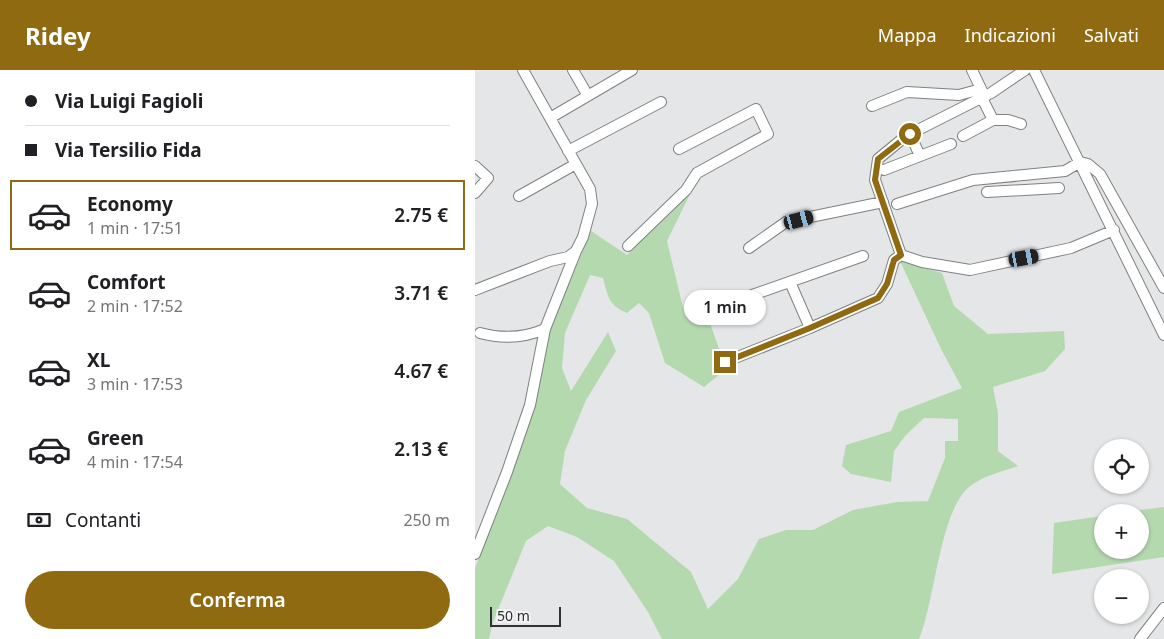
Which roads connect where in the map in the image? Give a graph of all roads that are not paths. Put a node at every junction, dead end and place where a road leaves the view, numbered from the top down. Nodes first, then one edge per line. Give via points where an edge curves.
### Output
1 (523, 70) edge
2 (573, 70) edge
3 (632, 70) edge
4 (972, 70) edge
5 (1025, 70) edge
6 (1034, 70) edge
7 (982, 94) junction
8 (588, 96) junction
9 (661, 102) dead end
10 (871, 106) dead end
11 (550, 118) junction
12 (993, 120) junction
13 (1021, 124) dead end
14 (910, 134) junction
15 (963, 136) dead end
16 (951, 144) dead end
17 (679, 149) dead end
18 (568, 151) junction
19 (920, 156) junction
20 (1080, 162) junction
21 (576, 164) junction
22 (475, 166) edge
23 (884, 170) dead end
24 (1007, 176) junction
25 (1059, 188) dead end
26 (1008, 191) junction
27 (987, 192) dead end
28 (475, 193) edge
29 (519, 196) dead end
30 (883, 202) junction
31 (897, 204) dead end
32 (1114, 230) junction
33 (628, 246) dead end
34 (749, 248) dead end
35 (576, 251) junction
36 (901, 255) junction
37 (863, 256) dead end
38 (790, 282) junction
39 (1164, 288) edge
40 (475, 290) edge
41 (724, 305) dead end
42 (810, 328) junction
43 (545, 329) junction
44 (480, 333) dead end
45 (1164, 335) edge
46 (725, 362) dead end
47 (475, 554) edge
48 (1164, 608) edge
49 (1140, 639) edge

1 - 11 street
2 - 8 street
3 - 8 street
4 - 7 street
5 - 7 street
6 - 20 street
7 - 10 street via 907,92
7 - 12 street
7 - 14 street
8 - 11 street
9 - 18 street
11 - 18 street
12 - 13 street
12 - 15 street
14 - 19 street
14 - 30 street via 878,159 875,180
16 - 19 street
17 - 33 street via 756,109 768,134 697,173 686,190
18 - 21 street
19 - 23 street
20 - 24 street via 1065,171
20 - 32 street
20 - 39 street via 1100,174
21 - 29 street
21 - 35 street via 590,189 592,204
22 - 28 street via 487,178
24 - 26 street
24 - 31 street via 973,180
25 - 26 street
26 - 27 street
30 - 34 street via 786,222
30 - 36 street
32 - 36 street via 1071,248 970,270
32 - 45 street
35 - 40 street via 568,257
35 - 43 street
36 - 42 street via 894,260 887,284 878,298
37 - 38 street
38 - 41 street
38 - 42 street
42 - 46 street
43 - 44 street via 518,337
43 - 47 street via 530,405
48 - 49 street

